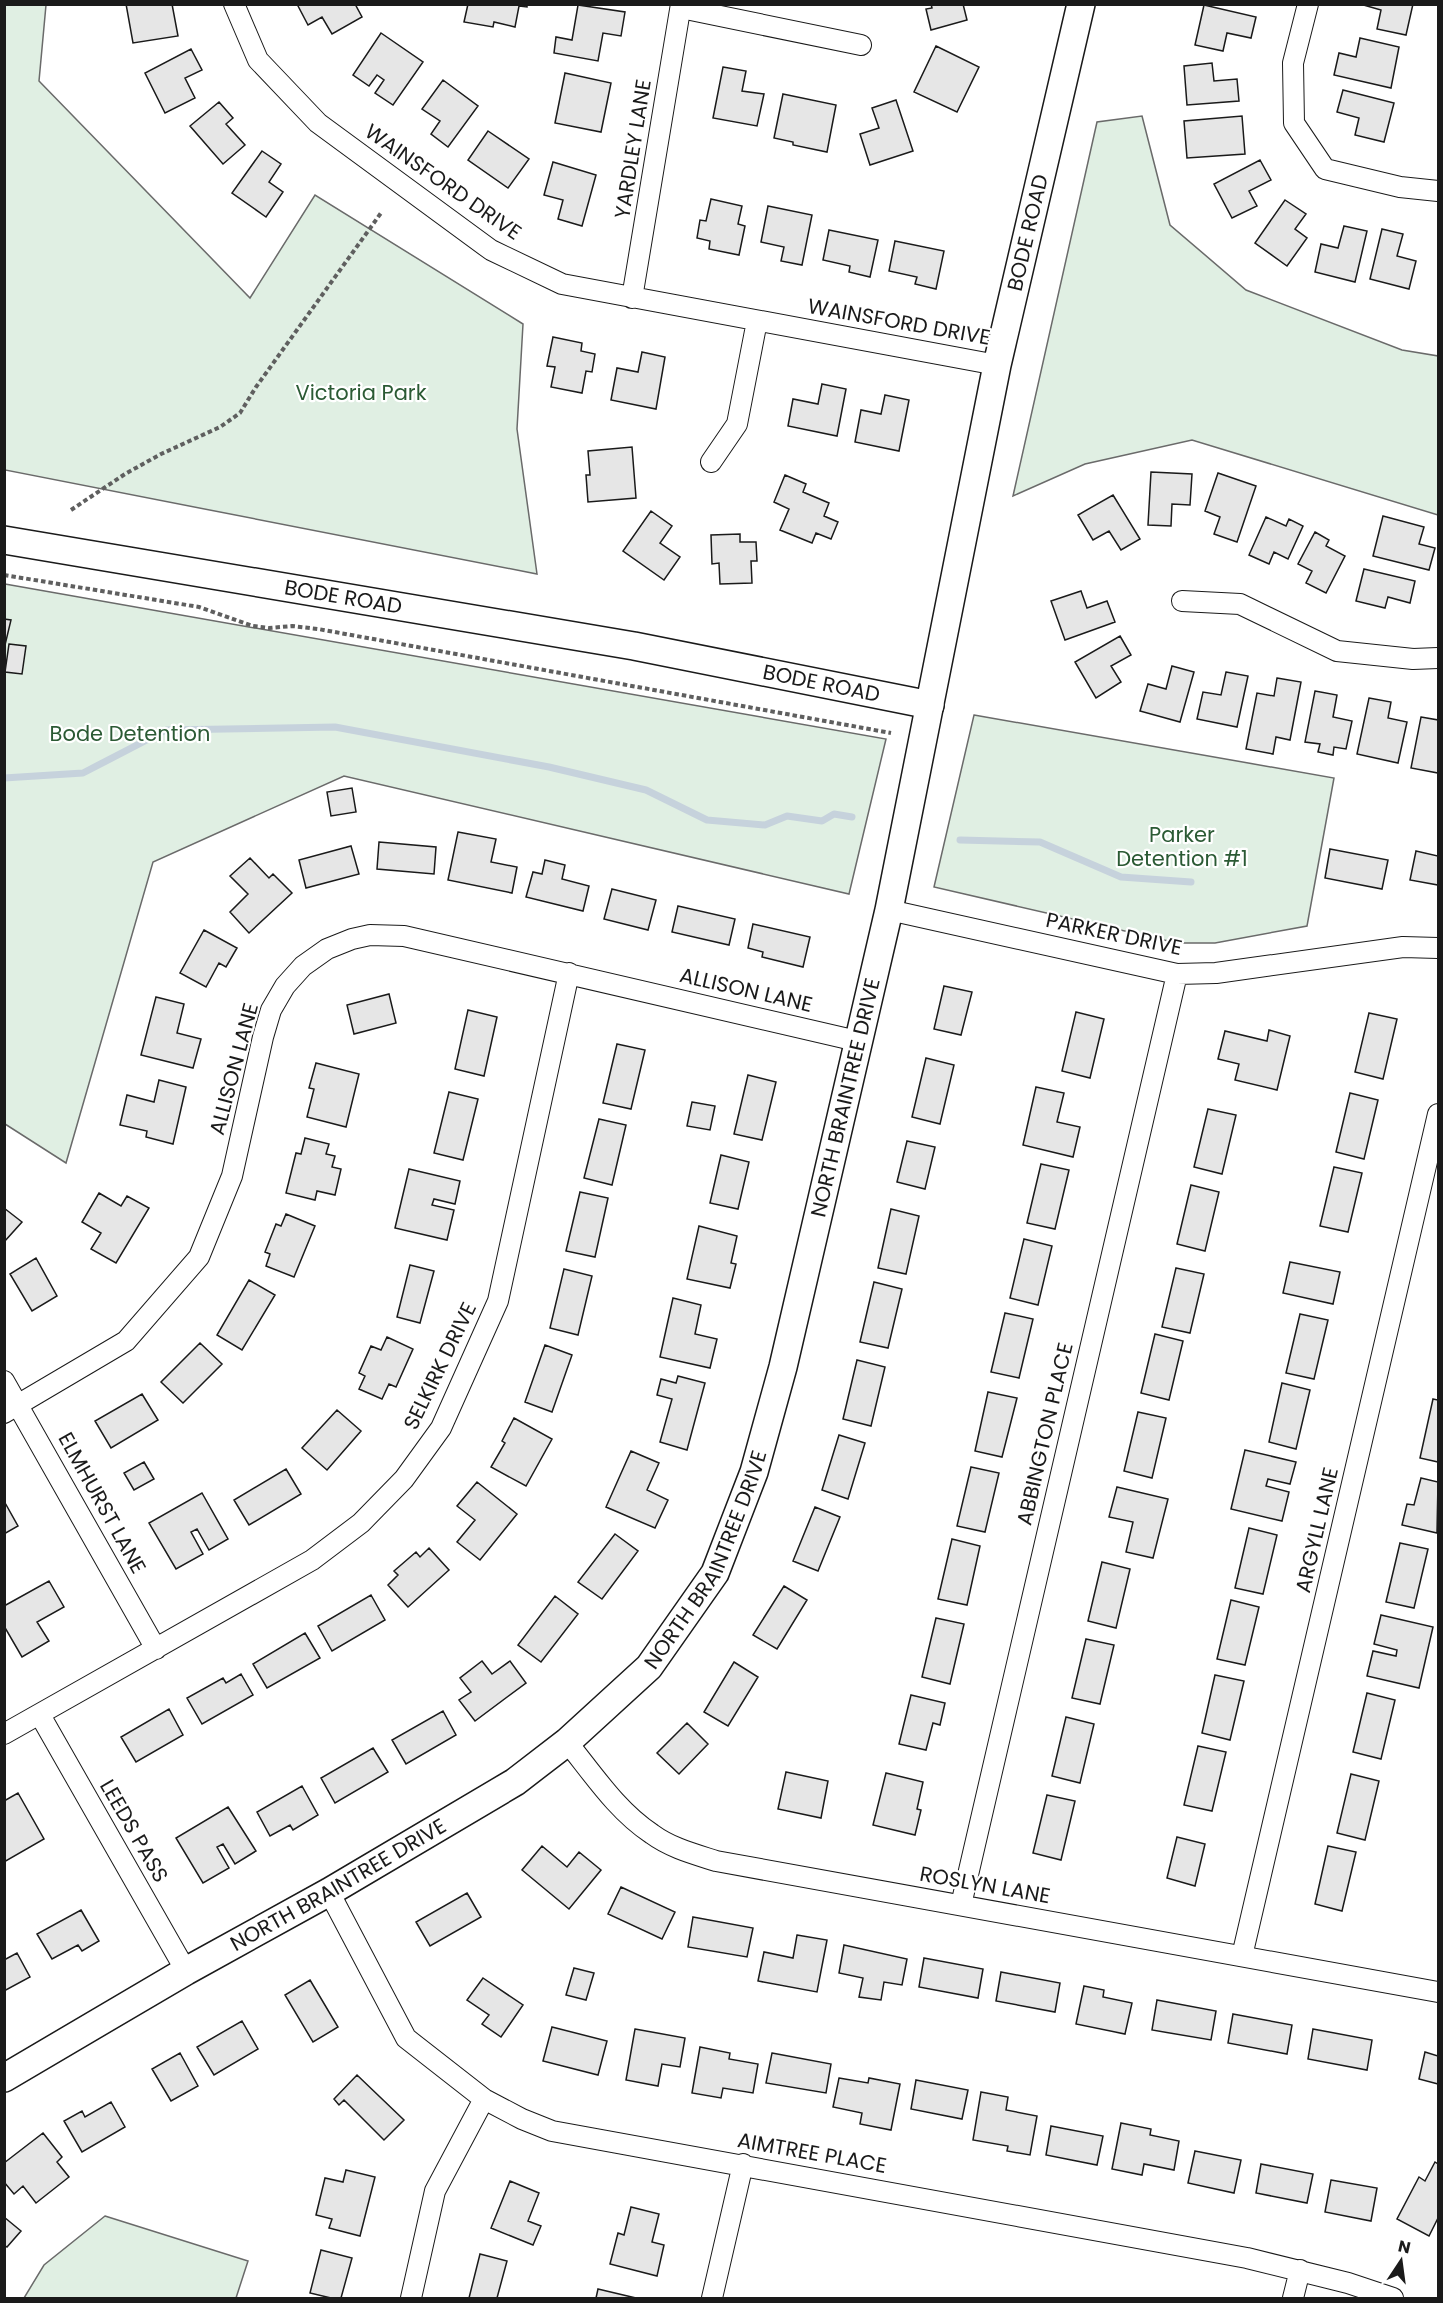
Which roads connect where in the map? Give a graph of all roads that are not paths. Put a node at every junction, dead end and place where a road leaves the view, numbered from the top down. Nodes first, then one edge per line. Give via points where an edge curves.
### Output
1 (234, 4) edge
2 (1081, 4) edge
3 (1308, 4) edge
4 (681, 6) edge
5 (861, 45) dead end
6 (1438, 191) edge
7 (632, 298) junction
8 (757, 321) junction
9 (997, 365) junction
10 (711, 462) dead end
11 (4, 540) edge
12 (1182, 601) dead end
13 (1438, 658) edge
14 (930, 705) junction
15 (889, 910) junction
16 (1438, 948) edge
17 (569, 973) junction
18 (1177, 974) junction
19 (857, 1041) junction
20 (1438, 1114) edge
21 (4, 1381) edge
22 (12, 1409) edge
23 (156, 1649) junction
24 (40, 1715) junction
25 (4, 1734) edge
26 (567, 1742) junction
27 (329, 1892) junction
28 (961, 1905) junction
29 (1242, 1956) junction
30 (186, 1971) junction
31 (1438, 1992) edge
32 (4, 2078) edge
33 (484, 2099) junction
34 (743, 2164) junction
35 (1300, 2270) junction
36 (411, 2298) edge
37 (712, 2298) edge
38 (1293, 2298) edge
39 (1393, 2298) edge

1 - 7 street, WAINSFORD DRIVE via 258,60 318,123 491,250 562,284
2 - 9 street, BODE ROAD
3 - 6 street via 1293,63 1294,123 1325,169 1400,187
4 - 5 street, YARDLEY LANE
4 - 7 street, YARDLEY LANE
7 - 8 street, WAINSFORD DRIVE
8 - 9 street, WAINSFORD DRIVE
8 - 10 street via 737,424
9 - 14 street, BODE ROAD
11 - 14 street, BODE ROAD via 634,646
12 - 13 street via 1240,604 1337,651
14 - 15 street, NORTH BRAINTREE DRIVE
15 - 18 street, PARKER DRIVE
15 - 19 street, NORTH BRAINTREE DRIVE
16 - 18 street, PARKER DRIVE via 1403,947 1216,973
17 - 19 street, ALLISON LANE
17 - 22 street, ALLISON LANE via 435,941 387,934 352,939 327,949 303,966 271,1010 232,1176 199,1257 126,1341
17 - 23 street, SELKIRK DRIVE via 498,1301 441,1428 404,1479 361,1523 312,1560
18 - 28 street, ABBINGTON PLACE
19 - 26 street, NORTH BRAINTREE DRIVE via 780,1377 754,1472 715,1572 648,1667
20 - 29 street, ARGYLL LANE
21 - 22 street, ELMHURST LANE
22 - 23 street, ELMHURST LANE
23 - 24 street, SELKIRK DRIVE
24 - 25 street, SELKIRK DRIVE
24 - 30 street, LEEDS PASS
26 - 27 street, NORTH BRAINTREE DRIVE via 515,1782
26 - 28 street, ROSLYN LANE via 636,1823 689,1853
27 - 30 street, NORTH BRAINTREE DRIVE
27 - 33 street, AIMTREE PLACE via 406,2038
28 - 29 street, ROSLYN LANE
29 - 31 street, ROSLYN LANE
30 - 32 street, NORTH BRAINTREE DRIVE
33 - 34 street, AIMTREE PLACE via 552,2130
33 - 36 street via 435,2191
34 - 35 street, AIMTREE PLACE
34 - 37 street
35 - 38 street
35 - 39 street, AIMTREE PLACE

